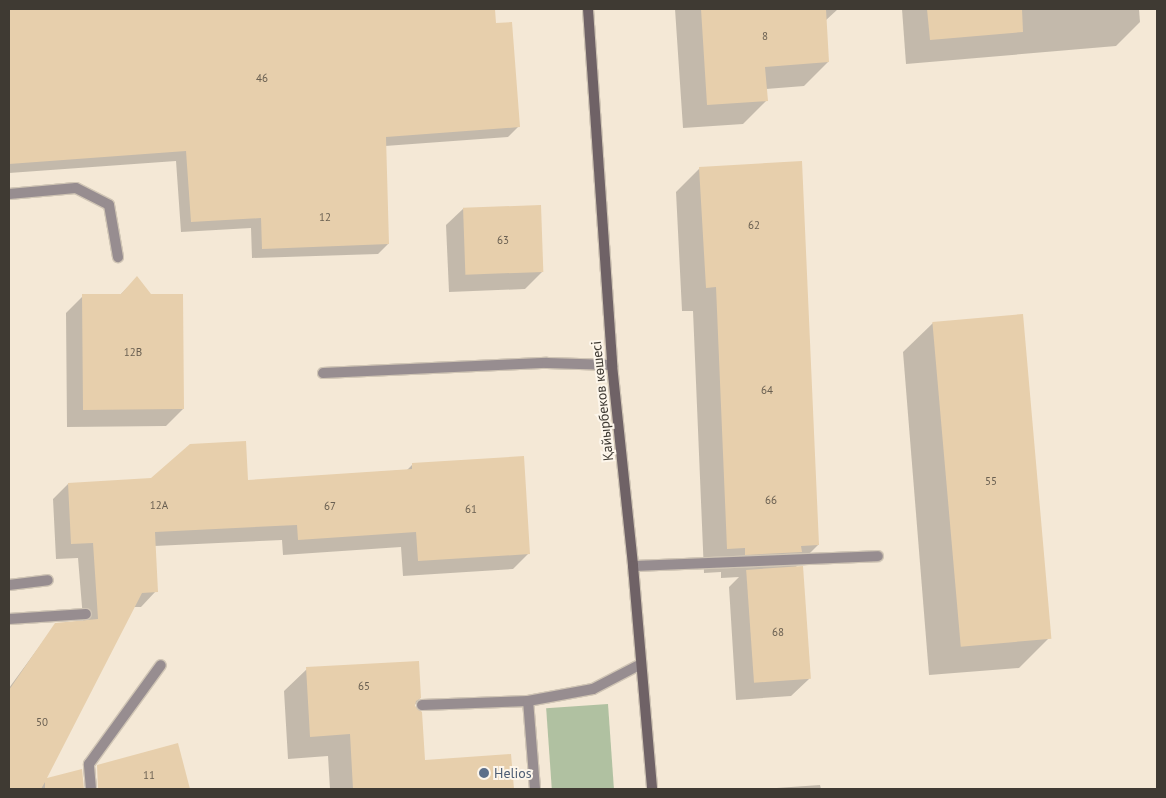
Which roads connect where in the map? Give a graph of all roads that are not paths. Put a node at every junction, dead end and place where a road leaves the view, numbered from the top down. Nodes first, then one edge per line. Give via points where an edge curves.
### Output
1 (588, 9) edge
2 (9, 194) edge
3 (118, 257) dead end
4 (612, 364) junction
5 (323, 373) dead end
6 (878, 556) dead end
7 (633, 566) junction
8 (48, 580) dead end
9 (9, 585) edge
10 (86, 614) dead end
11 (9, 619) edge
12 (641, 664) junction
13 (161, 665) dead end
14 (528, 701) junction
15 (422, 705) dead end
16 (91, 789) edge
17 (535, 789) edge
18 (652, 789) edge

1 - 4 main road, Қайырбеков көшесі
2 - 3 lane via 76,188 109,206
4 - 5 lane via 547,362
4 - 7 main road, Қайырбеков көшесі
6 - 7 lane
7 - 12 main road, Қайырбеков көшесі
8 - 9 lane
10 - 11 lane
12 - 14 lane via 594,689
12 - 18 main road, Қайырбеков көшесі
13 - 16 lane via 89,764
14 - 15 lane
14 - 17 lane

